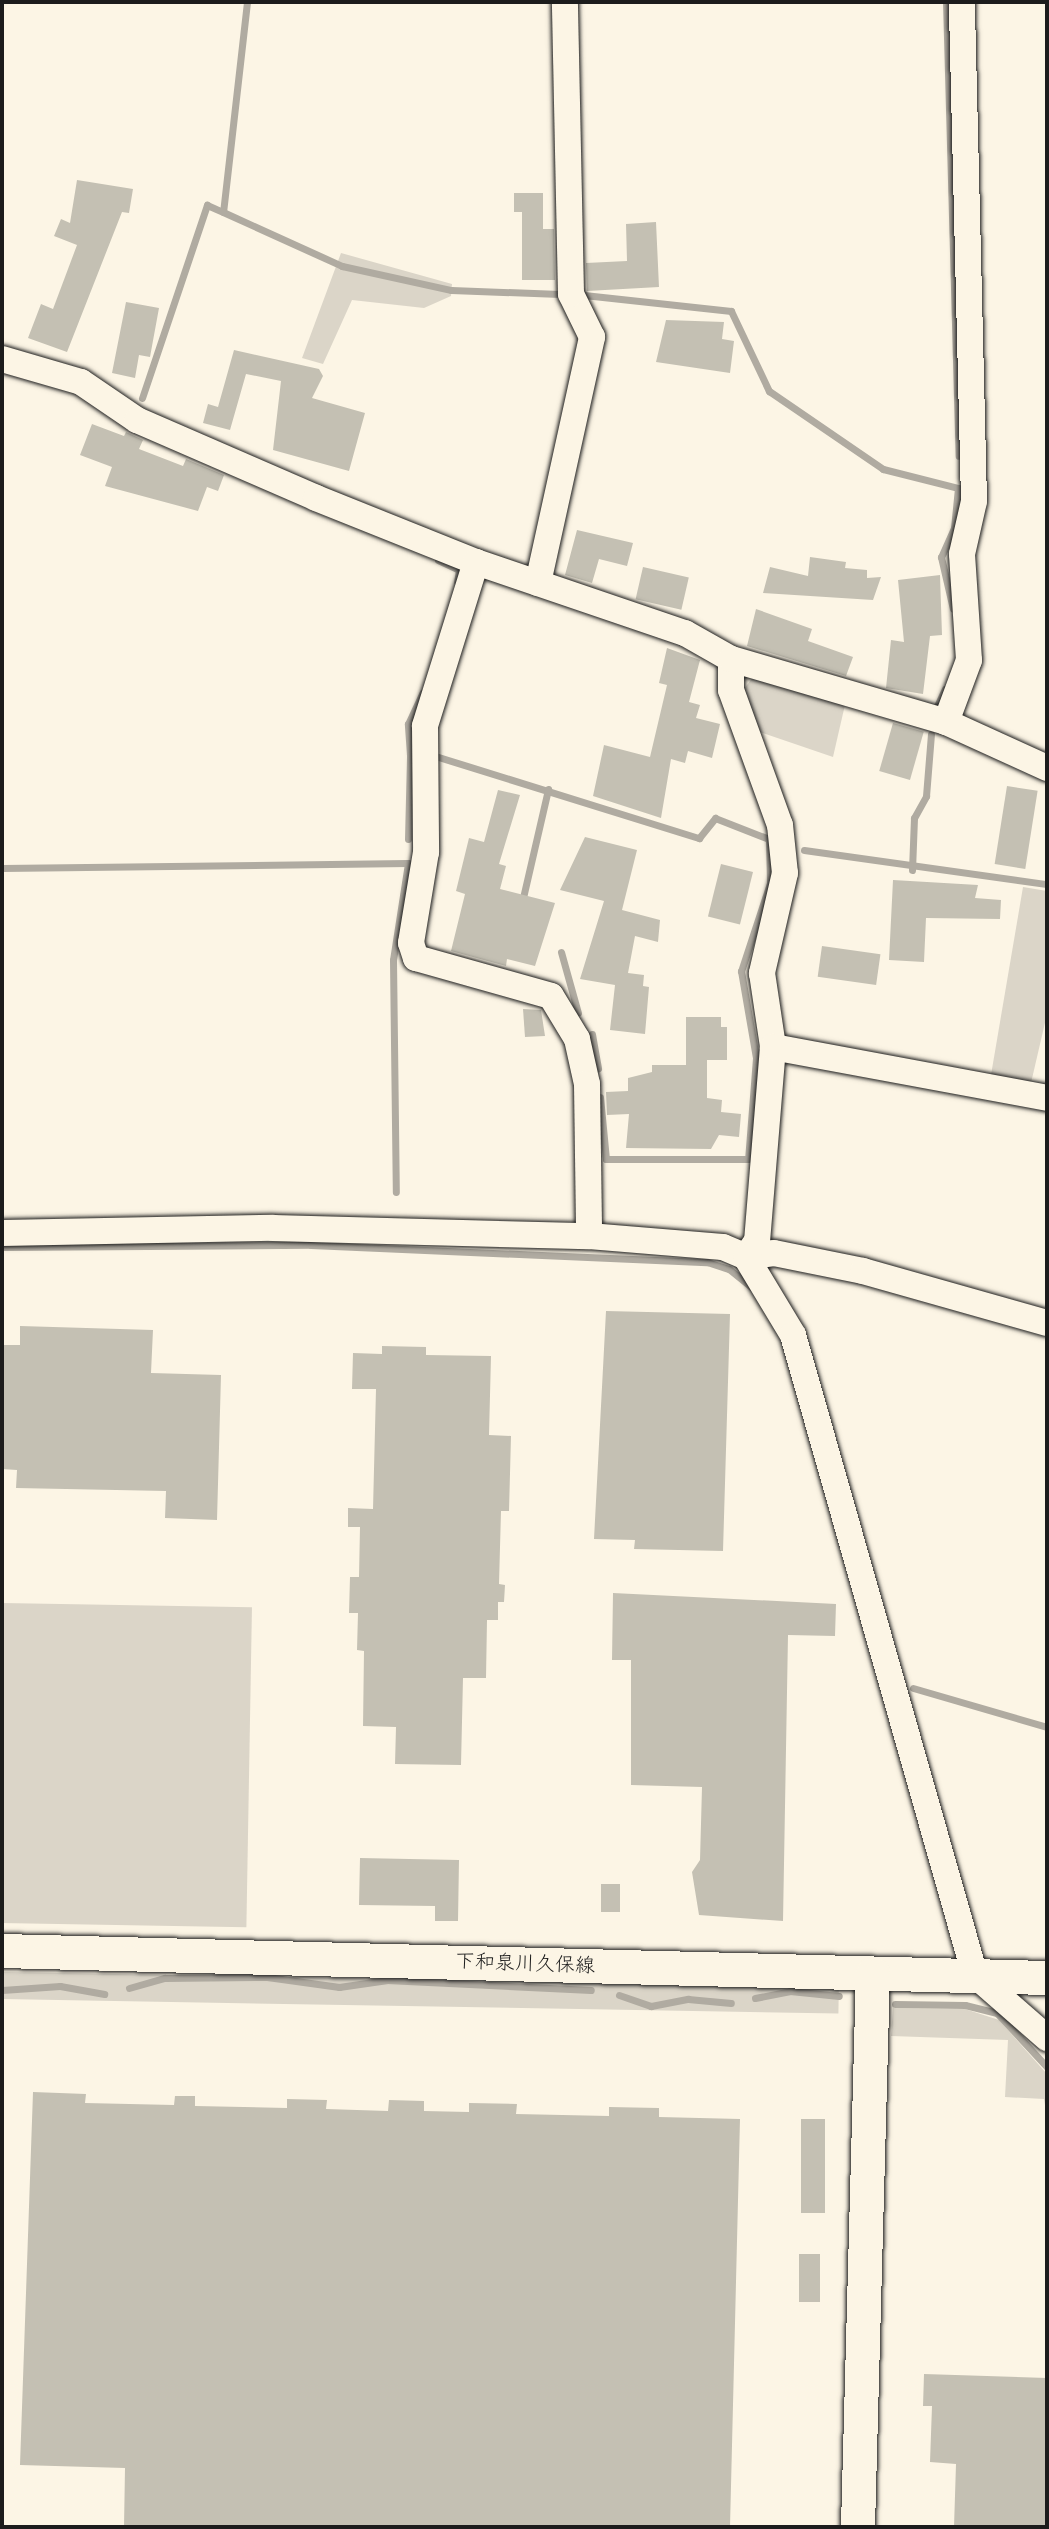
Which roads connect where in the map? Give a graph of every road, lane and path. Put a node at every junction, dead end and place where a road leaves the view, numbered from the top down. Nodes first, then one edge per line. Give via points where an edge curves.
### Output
1 (565, 2) edge
2 (962, 2) edge
3 (2, 359) edge
4 (476, 562) junction
5 (538, 583) junction
6 (731, 659) junction
7 (946, 722) junction
8 (1047, 768) edge
9 (773, 1047) junction
10 (1047, 1098) edge
11 (2, 1233) edge
12 (589, 1236) junction
13 (746, 1257) junction
14 (1047, 1323) edge
15 (2, 1951) edge
16 (873, 1974) junction
17 (975, 1975) junction
18 (1047, 1978) edge
19 (1047, 2038) edge
20 (858, 2527) edge

1 - 5 street via 571,294 592,337
2 - 7 street via 974,501 962,554 969,660
3 - 4 street via 81,382 137,420
4 - 5 street
4 - 12 street via 421,752 426,852 411,943 416,958 551,996 577,1039 587,1084
5 - 6 street via 685,633
6 - 7 street
6 - 9 street via 731,690 780,825 785,873 762,973
7 - 8 street
9 - 10 street
9 - 13 street via 757,1241
11 - 12 street via 273,1228
12 - 13 street via 723,1247
13 - 14 street via 774,1253 863,1271
13 - 17 street via 793,1335
15 - 16 street, 下和泉川久保線
16 - 17 street, 下和泉川久保線
16 - 20 street
17 - 18 street, 下和泉川久保線
17 - 19 street

